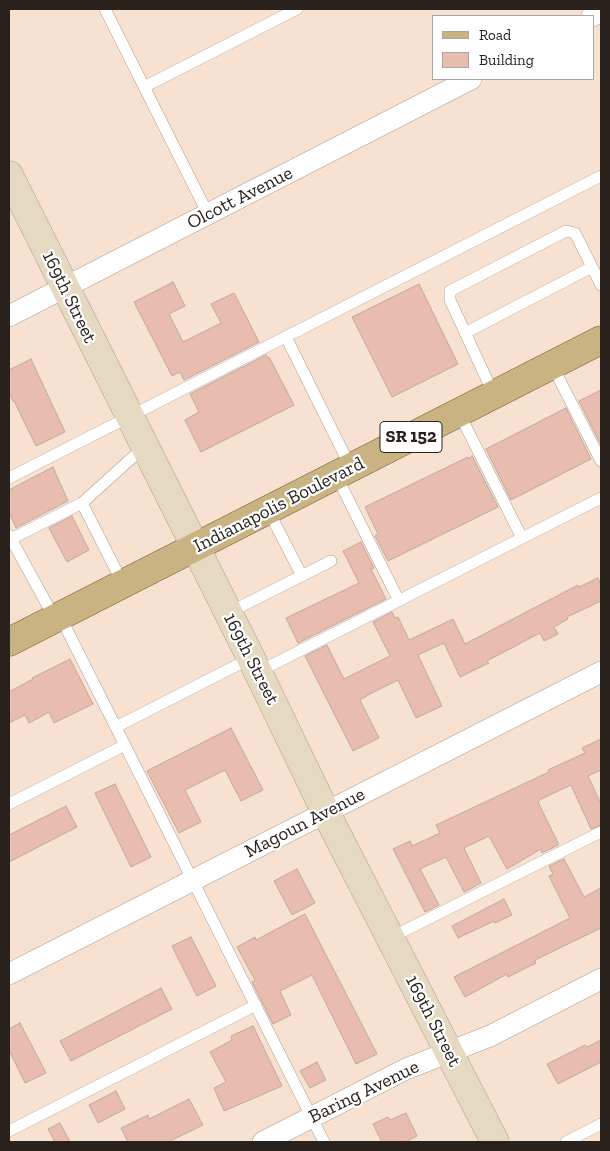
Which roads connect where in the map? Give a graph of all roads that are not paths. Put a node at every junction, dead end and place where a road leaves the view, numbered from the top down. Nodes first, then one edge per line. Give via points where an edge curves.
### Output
1 (105, 9) edge
2 (297, 9) edge
3 (469, 80) edge
4 (144, 86) junction
5 (9, 175) edge
6 (601, 176) edge
7 (208, 214) junction
8 (592, 267) junction
9 (601, 285) edge
10 (65, 288) junction
11 (9, 316) edge
12 (465, 333) junction
13 (286, 337) junction
14 (601, 340) edge
15 (552, 365) junction
16 (494, 395) junction
17 (459, 413) junction
18 (130, 418) junction
19 (144, 447) junction
20 (601, 461) edge
21 (344, 472) junction
22 (9, 478) edge
23 (601, 498) edge
24 (82, 503) junction
25 (268, 510) junction
26 (10, 537) edge
27 (522, 538) junction
28 (195, 548) junction
29 (331, 561) dead end
30 (302, 576) junction
31 (123, 584) junction
32 (399, 601) junction
33 (228, 613) junction
34 (58, 617) junction
35 (9, 642) edge
36 (254, 665) junction
37 (601, 672) edge
38 (116, 727) junction
39 (125, 745) junction
40 (9, 804) edge
41 (326, 813) junction
42 (601, 832) edge
43 (193, 880) junction
44 (390, 938) junction
45 (9, 974) edge
46 (601, 979) edge
47 (256, 1005) junction
48 (449, 1052) junction
49 (312, 1117) junction
50 (601, 1124) edge
51 (9, 1131) edge
52 (263, 1142) edge
53 (324, 1142) edge
54 (496, 1142) edge
55 (566, 1142) edge

1 - 4 lane
2 - 4 lane
3 - 7 street, Olcott Avenue
4 - 7 lane
5 - 10 street, 169th Street
6 - 13 lane
7 - 10 street, Olcott Avenue
8 - 9 lane
8 - 12 lane
8 - 12 lane via 575,233 566,231 450,291 450,300
10 - 11 street, Olcott Avenue
10 - 18 street, 169th Street
12 - 16 lane
13 - 18 lane
13 - 21 lane
14 - 15 main road, Indianapolis Boulevard / SR 152
15 - 16 main road, Indianapolis Boulevard / SR 152
15 - 20 lane
16 - 17 main road, Indianapolis Boulevard / SR 152
17 - 21 main road, Indianapolis Boulevard / SR 152
17 - 27 lane
18 - 19 street, 169th Street
18 - 22 lane
19 - 24 lane
19 - 28 street, 169th Street
21 - 25 main road, Indianapolis Boulevard / SR 152
21 - 32 lane
23 - 27 lane
24 - 26 lane
24 - 31 lane
25 - 28 main road, Indianapolis Boulevard / SR 152
25 - 30 lane
26 - 34 lane
27 - 32 lane
28 - 31 main road, Indianapolis Boulevard / SR 152
28 - 33 street, 169th Street
29 - 30 lane
30 - 33 lane
31 - 34 main road, Indianapolis Boulevard / SR 152
32 - 36 lane
33 - 36 street, 169th Street
34 - 35 main road, Indianapolis Boulevard / SR 152
34 - 38 lane
36 - 38 lane
36 - 41 street, 169th Street
37 - 41 street, Magoun Avenue
38 - 39 lane
39 - 40 lane
39 - 43 lane
41 - 43 street, Magoun Avenue
41 - 44 street, 169th Street
42 - 44 lane
43 - 45 street, Magoun Avenue
43 - 47 lane
44 - 48 street, 169th Street
46 - 48 street, Baring Avenue via 490,1036
47 - 49 lane
47 - 51 lane
48 - 49 street, Baring Avenue via 406,1069
48 - 54 street, 169th Street
49 - 52 street, Baring Avenue
49 - 53 lane
50 - 55 lane

